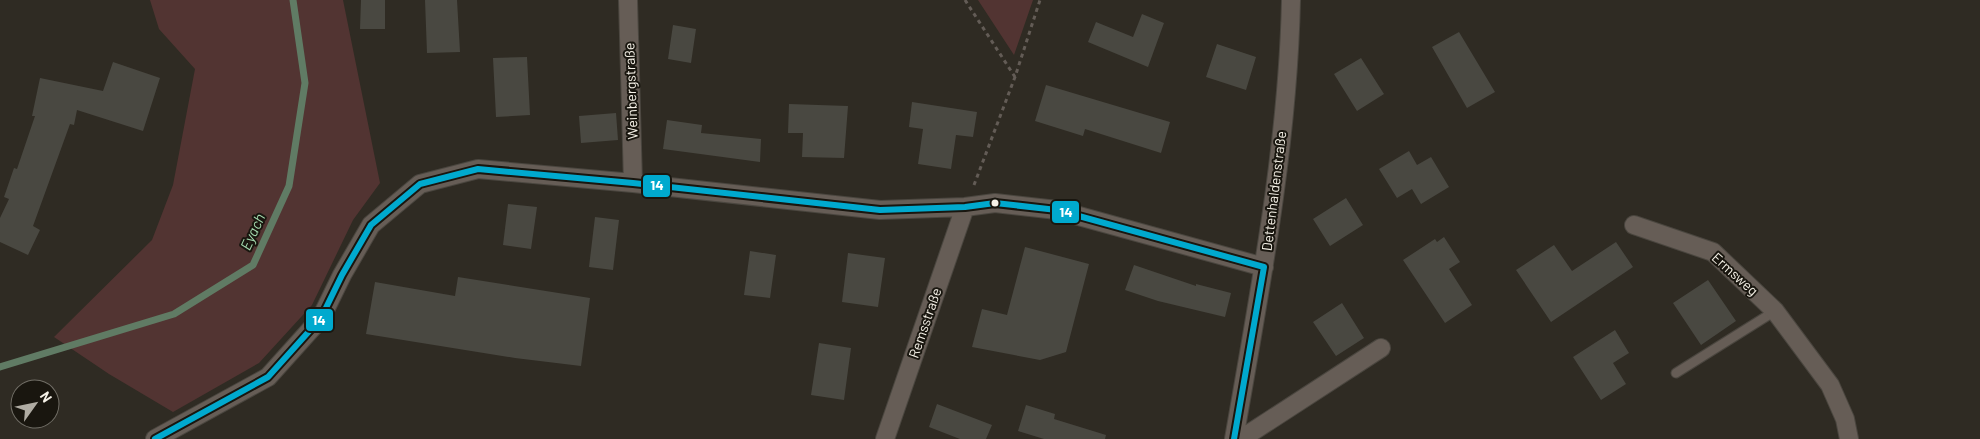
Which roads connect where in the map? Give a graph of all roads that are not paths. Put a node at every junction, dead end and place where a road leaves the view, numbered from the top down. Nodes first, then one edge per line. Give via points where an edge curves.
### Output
1 (628, 0) edge
2 (1291, 0) edge
3 (633, 183) junction
4 (965, 207) junction
5 (1634, 225) dead end
6 (1264, 267) junction
7 (1775, 311) junction
8 (1381, 348) dead end
9 (1676, 373) dead end
10 (155, 439) edge
11 (886, 439) edge
12 (1234, 439) edge
13 (1241, 439) edge
14 (1849, 439) edge

1 - 3 street, Weinbergstraße
2 - 6 street, Dettenhaldenstraße via 1290,56
3 - 4 street via 880,210
3 - 10 street via 478,169 420,184 371,226 342,275 322,318 268,377
4 - 6 street via 995,203 1057,210
4 - 11 street, Remsstraße
5 - 7 street, Ermsweg via 1713,252
6 - 12 street, Dettenhaldenstraße
7 - 9 lane
7 - 14 street, Ermsweg via 1830,386 1845,419
8 - 13 street

